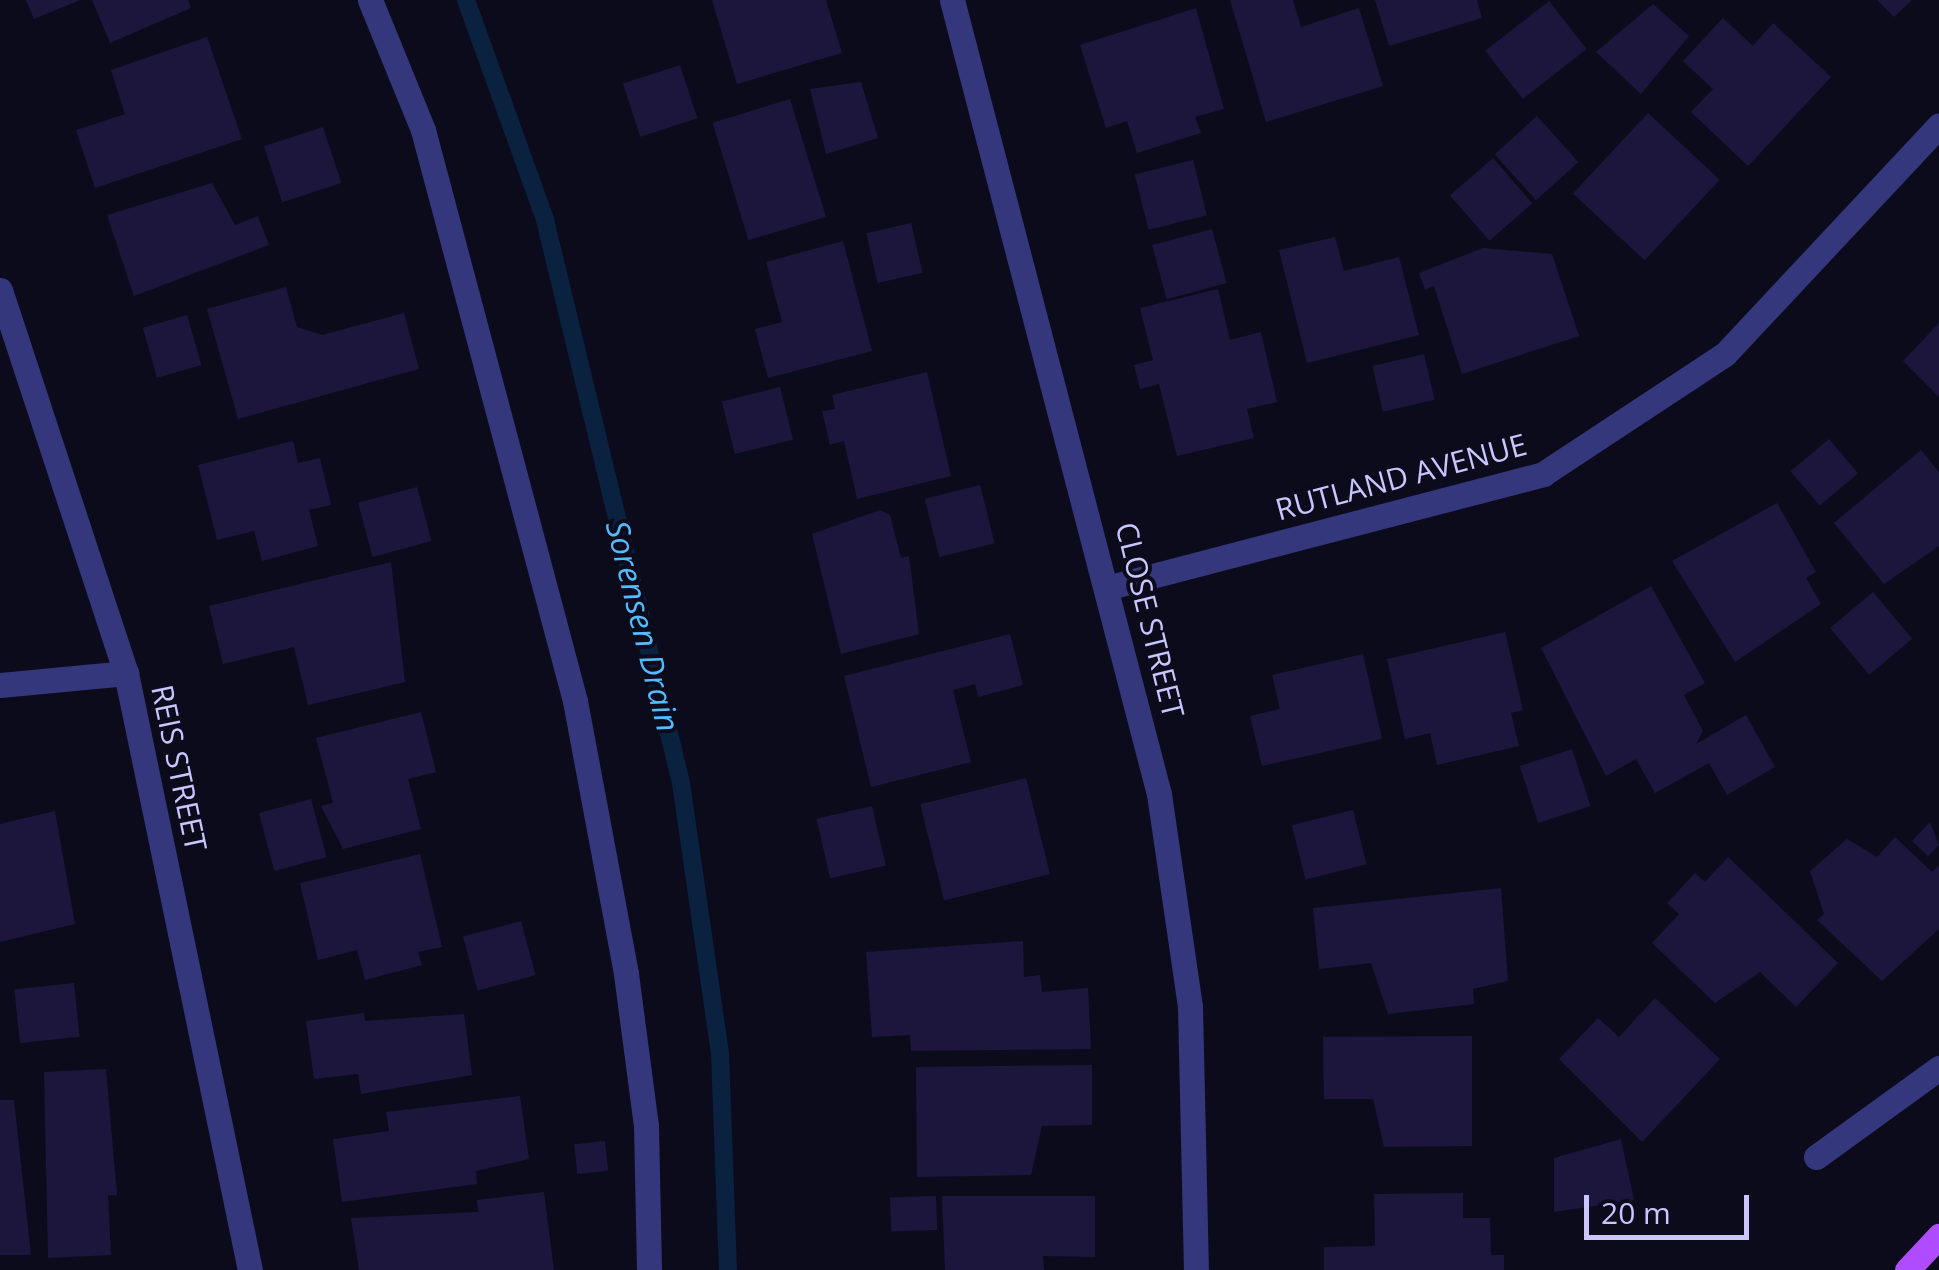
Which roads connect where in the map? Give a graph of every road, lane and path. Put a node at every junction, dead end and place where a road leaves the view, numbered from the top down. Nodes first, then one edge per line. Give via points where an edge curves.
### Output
1 (370, 0) edge
2 (952, 0) edge
3 (1939, 125) edge
4 (0, 290) edge
5 (1110, 587) junction
6 (126, 673) junction
7 (0, 685) edge
8 (1939, 1068) edge
9 (1816, 1156) dead end
10 (1939, 1236) edge
11 (250, 1270) edge
12 (649, 1270) edge
13 (1196, 1270) edge
14 (1907, 1270) edge

1 - 12 street via 422,130 575,701 626,974 646,1126
2 - 5 street, CLOSE STREET
3 - 5 street, RUTLAND AVENUE via 1726,354 1543,474
4 - 6 street, REIS STREET
5 - 13 street, CLOSE STREET via 1159,794 1190,1007
6 - 7 street
6 - 11 street, REIS STREET
8 - 9 street
10 - 14 main road

